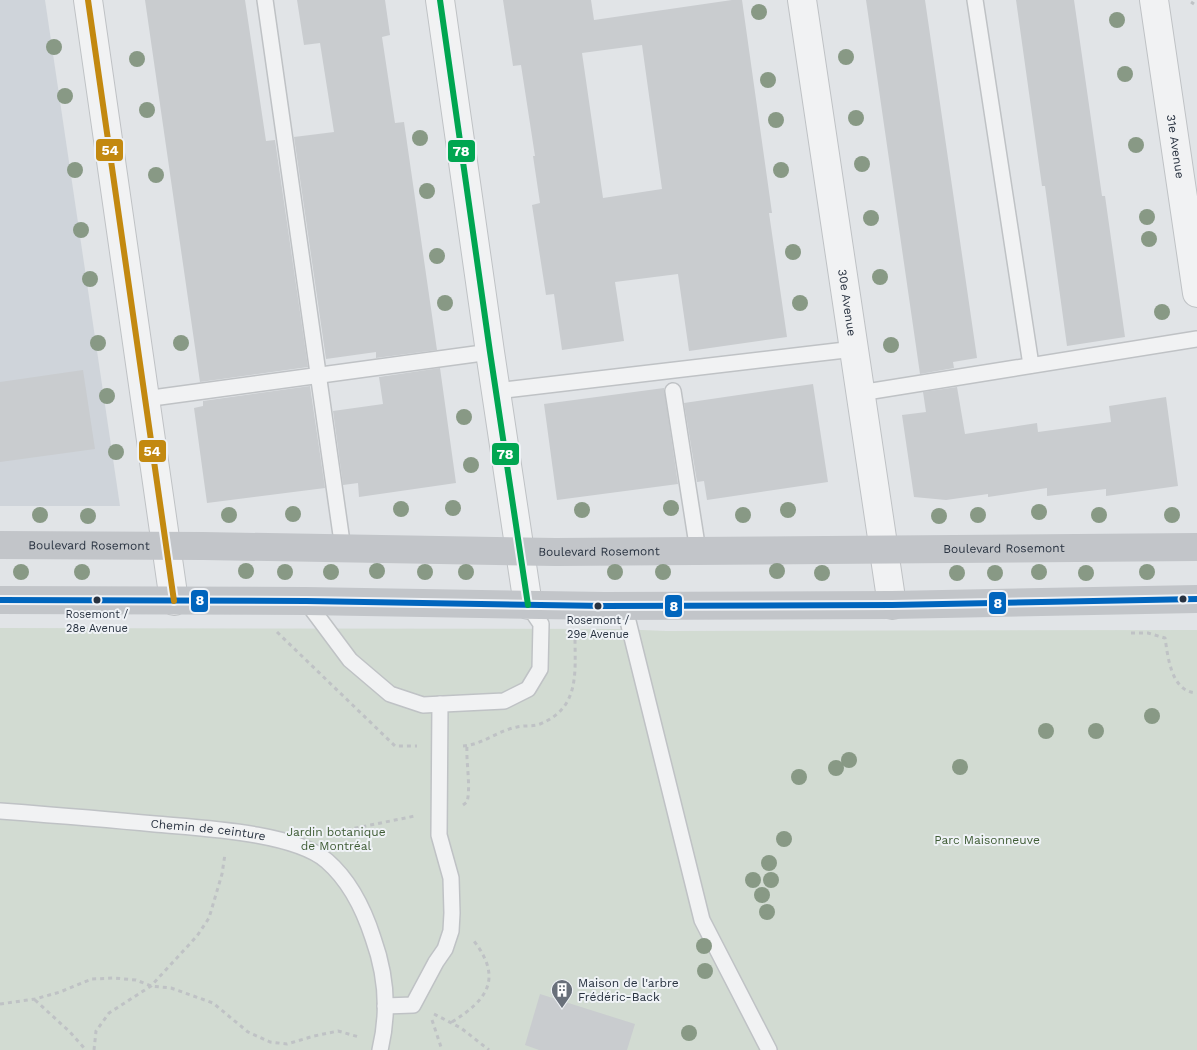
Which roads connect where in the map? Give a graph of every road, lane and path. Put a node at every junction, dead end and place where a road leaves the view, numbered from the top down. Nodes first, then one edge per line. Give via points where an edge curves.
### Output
1 (88, 0) edge
2 (264, 0) edge
3 (440, 0) edge
4 (802, 0) edge
5 (974, 0) edge
6 (1154, 0) edge
7 (1196, 277) edge
8 (1197, 339) edge
9 (854, 349) junction
10 (490, 352) junction
11 (1032, 365) junction
12 (318, 375) junction
13 (496, 391) junction
14 (673, 391) dead end
15 (860, 393) junction
16 (145, 400) junction
17 (0, 545) edge
18 (166, 546) junction
19 (1197, 547) edge
20 (343, 549) junction
21 (884, 550) junction
22 (519, 551) junction
23 (698, 551) junction
24 (0, 600) edge
25 (174, 600) junction
26 (1197, 600) edge
27 (306, 601) junction
28 (528, 605) junction
29 (892, 605) junction
30 (624, 606) junction
31 (1165, 638) dead end
32 (1197, 693) edge
33 (440, 704) junction
34 (467, 746) dead end
35 (467, 773) dead end
36 (439, 810) junction
37 (0, 811) edge
38 (230, 831) junction
39 (289, 842) junction
40 (452, 913) junction
41 (151, 986) junction
42 (35, 999) junction
43 (0, 1004) edge
44 (386, 1006) junction
45 (452, 1022) junction
46 (381, 1047) edge
47 (86, 1050) edge
48 (94, 1050) edge
49 (442, 1050) edge
50 (489, 1050) edge
51 (770, 1050) edge

1 - 16 street
2 - 12 lane
3 - 10 street
4 - 9 street, 30e Avenue
5 - 11 lane
6 - 7 street, 31e Avenue
8 - 11 lane
9 - 13 lane
9 - 15 street, 30e Avenue
10 - 12 lane
10 - 13 street
11 - 15 lane
12 - 16 lane
12 - 20 lane
13 - 22 street
14 - 23 lane
15 - 21 street, 30e Avenue
16 - 18 street
17 - 18 main road, Boulevard Rosemont
18 - 20 main road, Boulevard Rosemont
18 - 25 street
19 - 21 main road, Boulevard Rosemont
20 - 22 main road, Boulevard Rosemont
21 - 23 main road, Boulevard Rosemont
21 - 29 street, 30e Avenue
22 - 23 main road, Boulevard Rosemont
22 - 28 street
24 - 25 main road
25 - 27 main road
26 - 29 main road
27 - 28 main road
27 - 33 lane via 350,660 390,694 423,705
28 - 30 main road
28 - 33 lane via 541,624 540,669 528,690 504,701
29 - 30 main road
30 - 51 lane via 702,920
31 - 32 path via 1169,665 1178,683
33 - 36 lane
34 - 35 path
36 - 39 path
36 - 40 lane via 439,835 451,878
37 - 38 lane, Chemin de ceinture
38 - 39 lane, Chemin de ceinture
38 - 41 path via 209,918 197,936
39 - 44 lane, Chemin de ceinture via 327,860 358,902 378,952
40 - 44 lane via 445,950 413,1005
40 - 45 path via 478,946 490,975 487,991
41 - 42 path via 136,980 92,979
41 - 46 path via 171,988 213,1003 248,1032 270,1042 287,1044 338,1031
41 - 48 path via 109,1013 96,1031
42 - 43 path
42 - 47 path
44 - 46 lane, Chemin de ceinture
45 - 49 path via 429,1012
45 - 50 path

